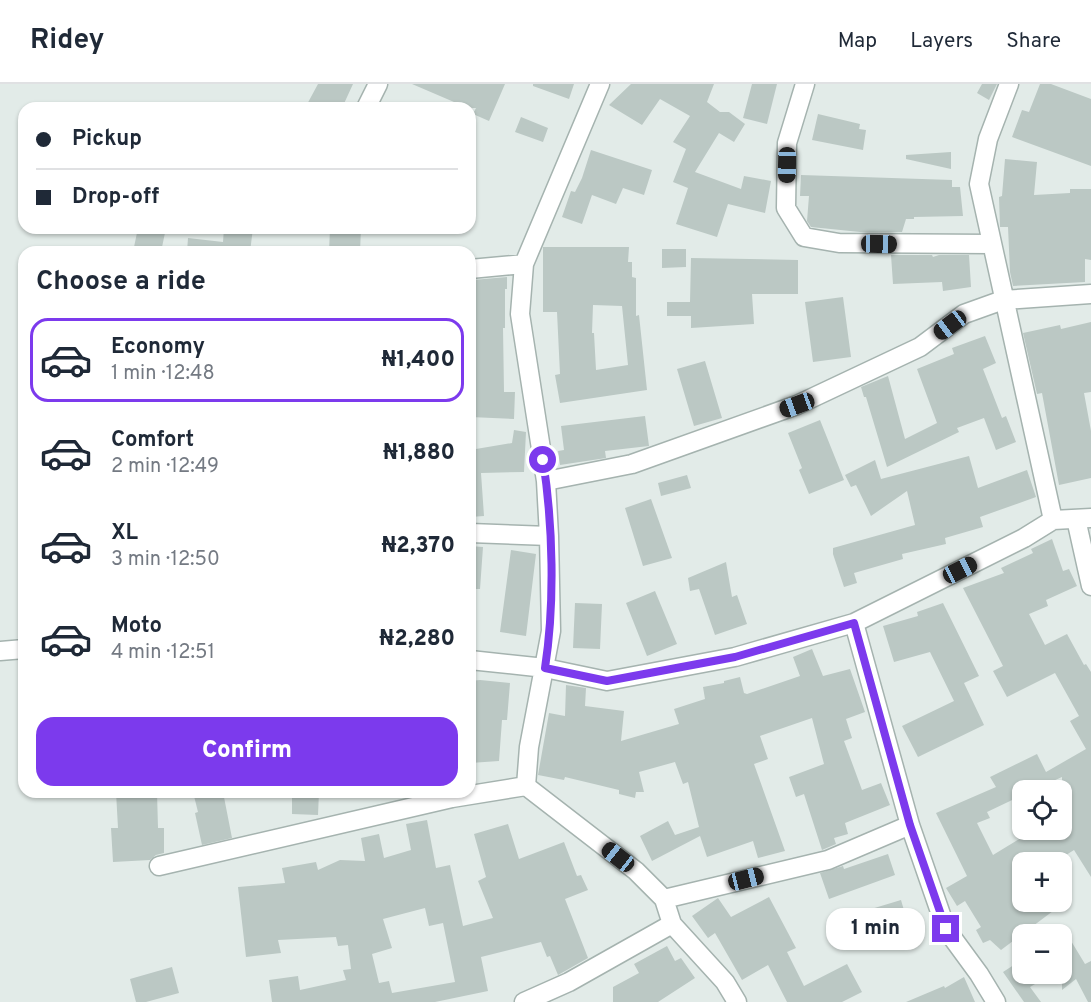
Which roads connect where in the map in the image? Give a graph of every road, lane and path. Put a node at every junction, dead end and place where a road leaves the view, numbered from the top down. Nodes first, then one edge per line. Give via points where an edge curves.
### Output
1 (378, 84) edge
2 (600, 84) edge
3 (805, 84) edge
4 (1009, 84) edge
5 (369, 102) edge
6 (991, 244) junction
7 (524, 264) junction
8 (476, 268) edge
9 (1091, 294) edge
10 (1003, 300) junction
11 (546, 481) junction
12 (1084, 519) edge
13 (1053, 520) junction
14 (476, 533) edge
15 (549, 536) junction
16 (1091, 586) edge
17 (854, 623) junction
18 (18, 650) edge
19 (0, 651) edge
20 (476, 661) edge
21 (545, 668) junction
22 (526, 786) junction
23 (476, 794) edge
24 (452, 798) edge
25 (910, 825) junction
26 (159, 866) dead end
27 (664, 899) junction
28 (672, 924) junction
29 (524, 1002) edge
30 (737, 1002) edge
31 (996, 1002) edge

1 - 5 street
2 - 7 street
3 - 6 street via 787,143 786,208 804,237 839,243
4 - 6 street via 988,139 979,184
6 - 10 street
7 - 8 street
7 - 11 street via 520,314
9 - 10 street
10 - 11 street via 964,314 920,347 797,405 632,464
10 - 13 street
11 - 15 street
12 - 13 street
12 - 16 street
13 - 17 street
14 - 15 street
15 - 21 street via 551,631
17 - 21 street via 735,657 607,681
17 - 25 street
18 - 19 street
20 - 21 street
21 - 22 street via 529,747
22 - 23 street
22 - 27 street via 636,871
24 - 26 street
25 - 27 street via 828,860
25 - 31 street via 946,929
27 - 28 street
28 - 29 street via 569,982
28 - 30 street via 725,982

